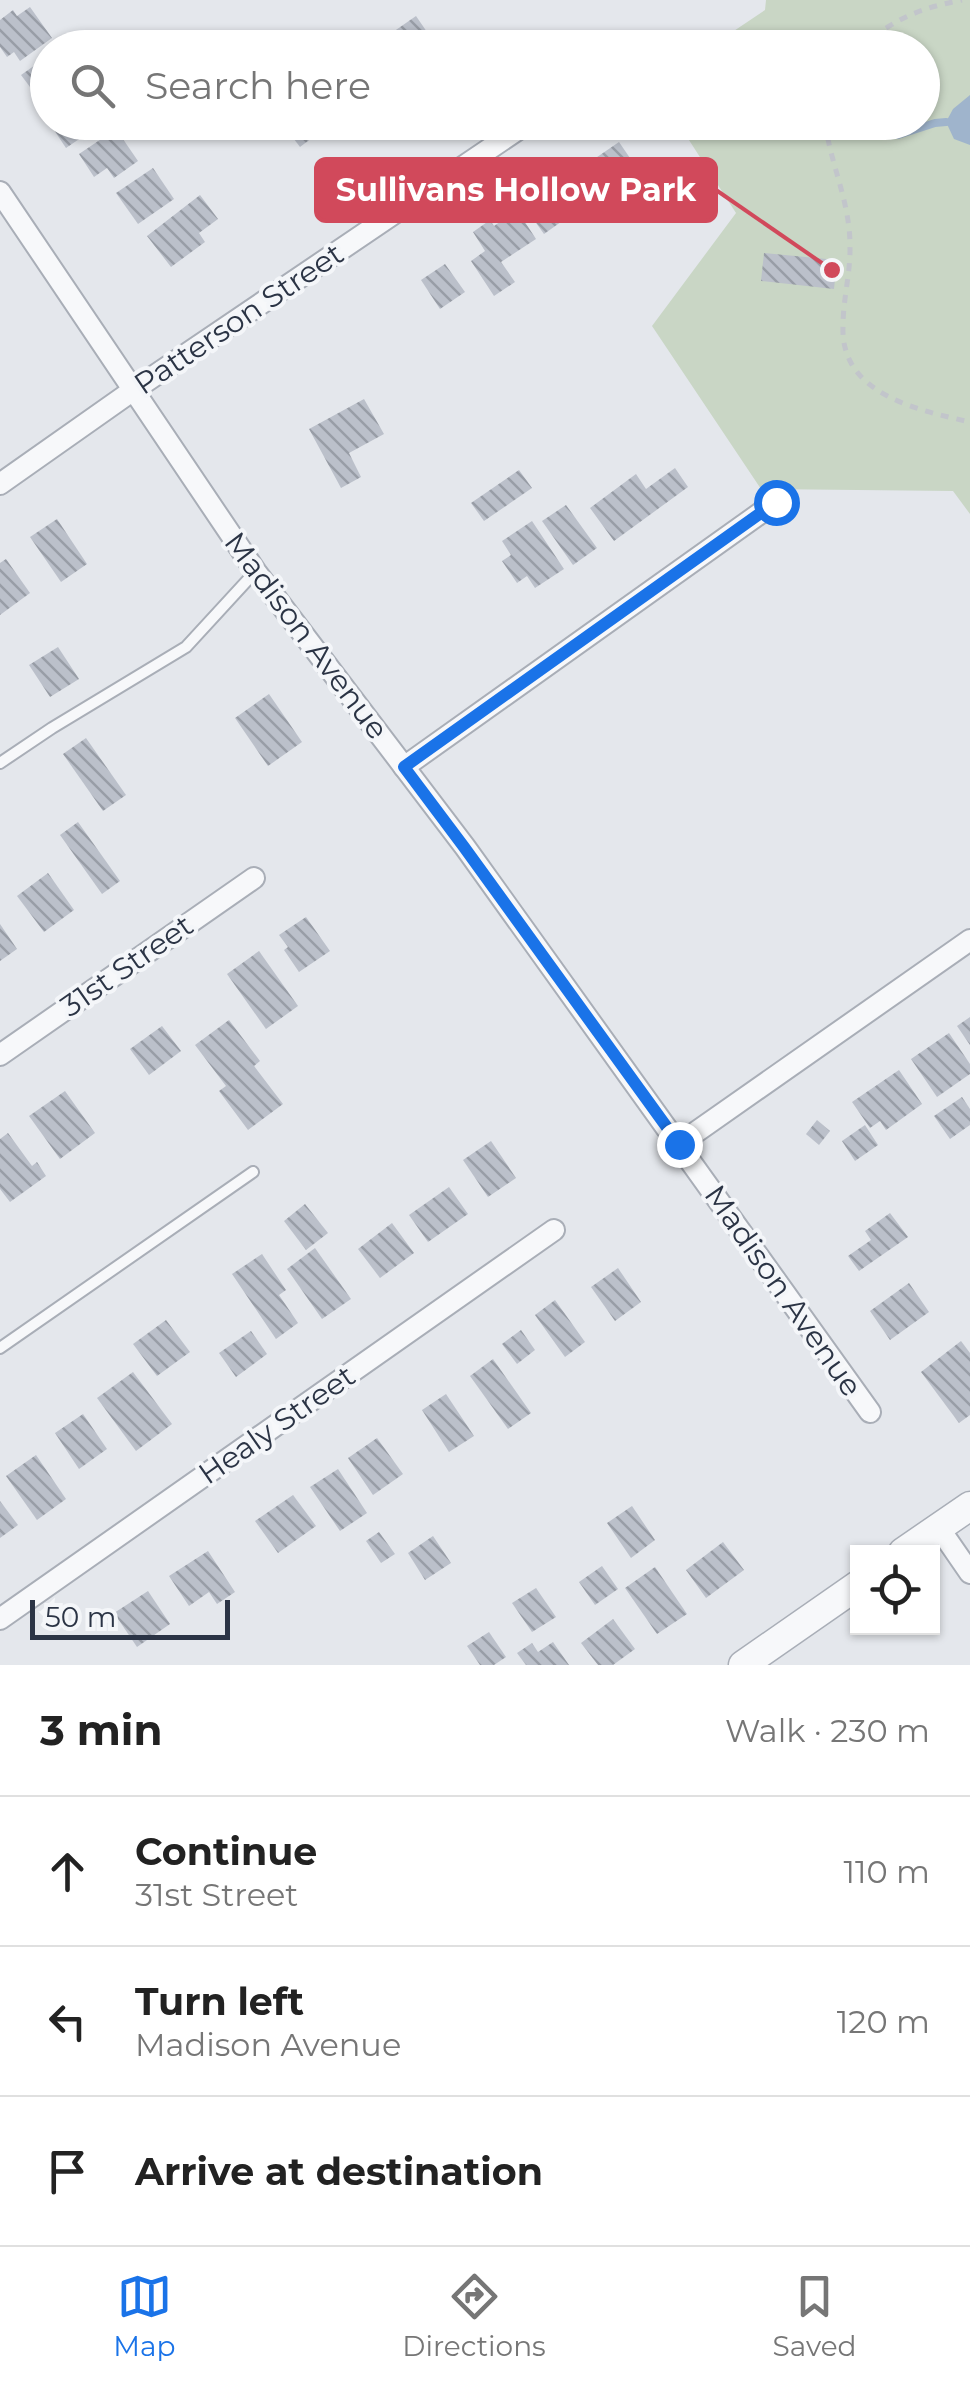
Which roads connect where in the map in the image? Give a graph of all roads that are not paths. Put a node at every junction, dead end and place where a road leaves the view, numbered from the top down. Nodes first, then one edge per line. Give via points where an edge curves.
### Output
1 (502, 140) edge
2 (3, 202) edge
3 (132, 391) junction
4 (0, 484) edge
5 (776, 502) dead end
6 (256, 572) junction
7 (0, 763) edge
8 (404, 767) junction
9 (254, 878) dead end
10 (970, 940) edge
11 (0, 1055) edge
12 (679, 1144) junction
13 (253, 1172) dead end
14 (554, 1230) dead end
15 (0, 1348) edge
16 (870, 1412) dead end
17 (970, 1506) edge
18 (938, 1528) junction
19 (914, 1545) edge
20 (970, 1573) edge
21 (850, 1591) edge
22 (0, 1619) edge
23 (743, 1665) edge

1 - 3 street, Patterson Street
2 - 3 street, Madison Avenue
3 - 4 street, Patterson Street
3 - 6 street, Madison Avenue
5 - 8 street
6 - 7 lane via 186,647
6 - 8 street, Madison Avenue
8 - 12 street, Madison Avenue
9 - 11 street, 31st Street
10 - 12 street
12 - 16 street, Madison Avenue
13 - 15 lane
14 - 22 street, Healy Street
17 - 18 street
18 - 19 street
18 - 20 street
21 - 23 street

